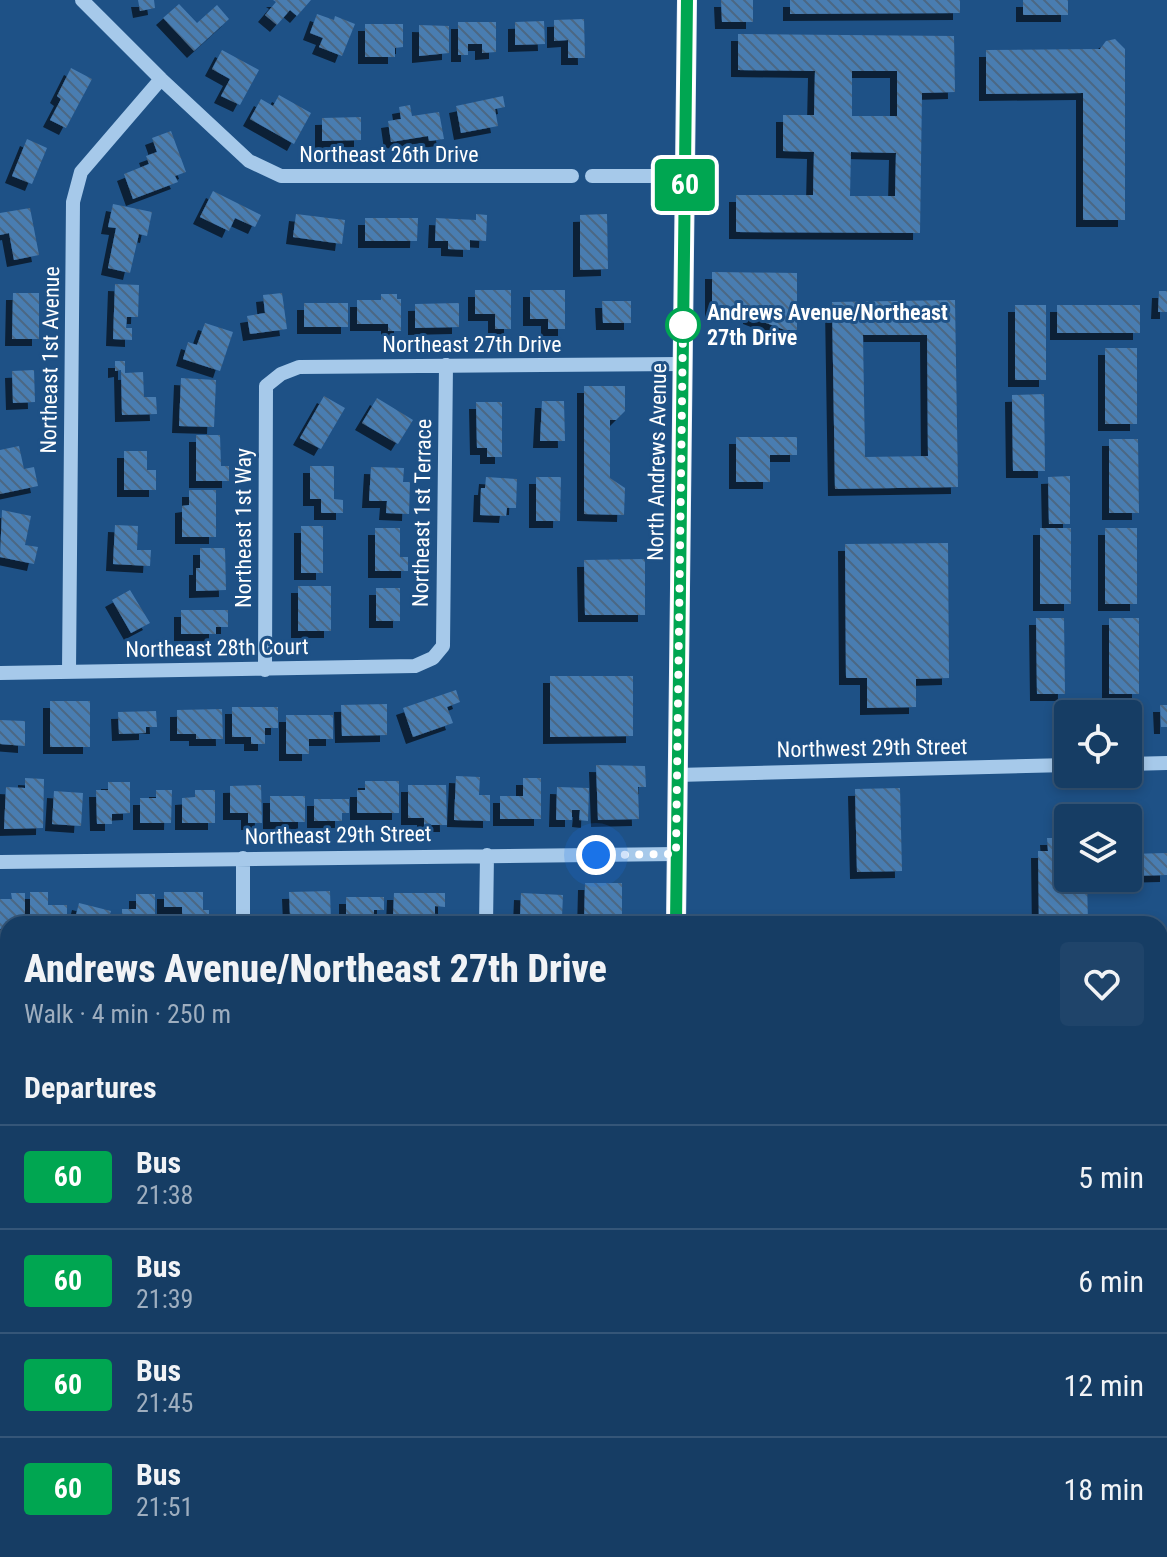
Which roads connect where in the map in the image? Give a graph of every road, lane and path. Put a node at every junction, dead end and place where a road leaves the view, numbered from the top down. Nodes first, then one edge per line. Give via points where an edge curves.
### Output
1 (82, 0) edge
2 (687, 0) edge
3 (161, 79) junction
4 (572, 176) dead end
5 (592, 176) dead end
6 (685, 176) junction
7 (683, 364) junction
8 (446, 365) junction
9 (266, 386) joint
10 (433, 658) joint
11 (265, 670) junction
12 (69, 672) junction
13 (0, 673) edge
14 (1167, 763) edge
15 (1142, 764) edge
16 (1054, 765) edge
17 (677, 775) junction
18 (676, 854) junction
19 (487, 855) junction
20 (243, 858) junction
21 (0, 862) edge
22 (243, 916) edge
23 (486, 916) edge
24 (676, 916) edge

1 - 3 street, Northeast 26th Drive
2 - 6 main road, North Andrews Avenue
3 - 4 street, Northeast 26th Drive via 249,161 281,176
3 - 12 street, Northeast 1st Avenue via 81,172 73,202
5 - 6 street
6 - 7 main road, North Andrews Avenue
7 - 8 street, Northeast 27th Drive
7 - 17 main road, North Andrews Avenue
8 - 9 street, Northeast 27th Drive via 299,367
8 - 10 street, Northeast 1st Terrace via 443,646
9 - 11 street, Northeast 1st Way
10 - 11 street, Northeast 28th Court via 415,666
11 - 12 street, Northeast 28th Court
12 - 13 street, Northeast 28th Court
14 - 15 street
16 - 17 street, Northwest 29th Street
17 - 18 main road, North Andrews Avenue
18 - 19 street, Northeast 29th Street
18 - 24 main road, North Andrews Avenue
19 - 20 street, Northeast 29th Street
19 - 23 street
20 - 21 street, Northeast 29th Street
20 - 22 street

